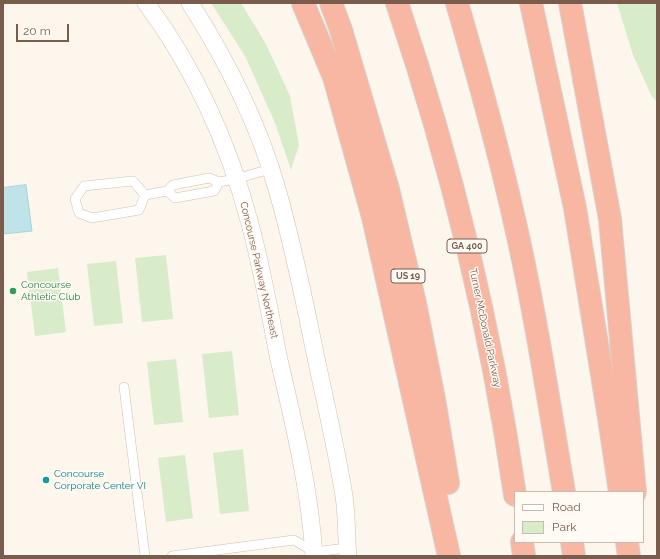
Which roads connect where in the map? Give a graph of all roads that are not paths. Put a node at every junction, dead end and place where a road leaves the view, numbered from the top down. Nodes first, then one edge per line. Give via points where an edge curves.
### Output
1 (146, 3) edge
2 (190, 3) edge
3 (303, 3) edge
4 (331, 3) edge
5 (397, 3) edge
6 (457, 3) edge
7 (470, 3) edge
8 (531, 3) edge
9 (570, 3) edge
10 (484, 94) junction
11 (270, 168) junction
12 (236, 179) junction
13 (219, 182) junction
14 (167, 191) junction
15 (145, 195) junction
16 (124, 387) dead end
17 (514, 491) edge
18 (564, 491) edge
19 (620, 491) edge
20 (634, 491) edge
21 (522, 543) edge
22 (572, 543) edge
23 (627, 543) edge
24 (638, 543) edge
25 (347, 552) edge
26 (313, 555) edge
27 (145, 556) edge
28 (172, 556) edge
29 (449, 556) edge
30 (459, 556) edge
31 (524, 556) edge
32 (574, 556) edge
33 (629, 556) edge
34 (639, 556) edge

1 - 12 street, Concourse Parkway Northeast via 182,58 204,100 225,144
2 - 11 street via 236,84 257,130
3 - 29 highway via 334,77 373,217
4 - 30 highway, US 19 via 390,197 415,303
5 - 17 highway, Turner McDonald Parkway / GA 400 via 431,106 477,288 498,387
6 - 10 highway
7 - 10 highway
8 - 19 highway via 575,208
9 - 20 highway via 610,219
10 - 18 highway via 533,308
11 - 12 lane
11 - 25 street via 293,247 335,447 344,497
12 - 13 lane
12 - 26 street, Concourse Parkway Northeast via 250,223 300,453
13 - 14 lane via 209,178 174,185
13 - 14 lane via 214,191 175,198
14 - 15 lane
15 - 15 lane via 133,181 84,186 74,199 79,213 92,218 139,210
16 - 27 lane
21 - 31 highway
22 - 32 highway
23 - 33 highway
24 - 34 highway
25 - 26 lane
26 - 28 lane via 294,540

